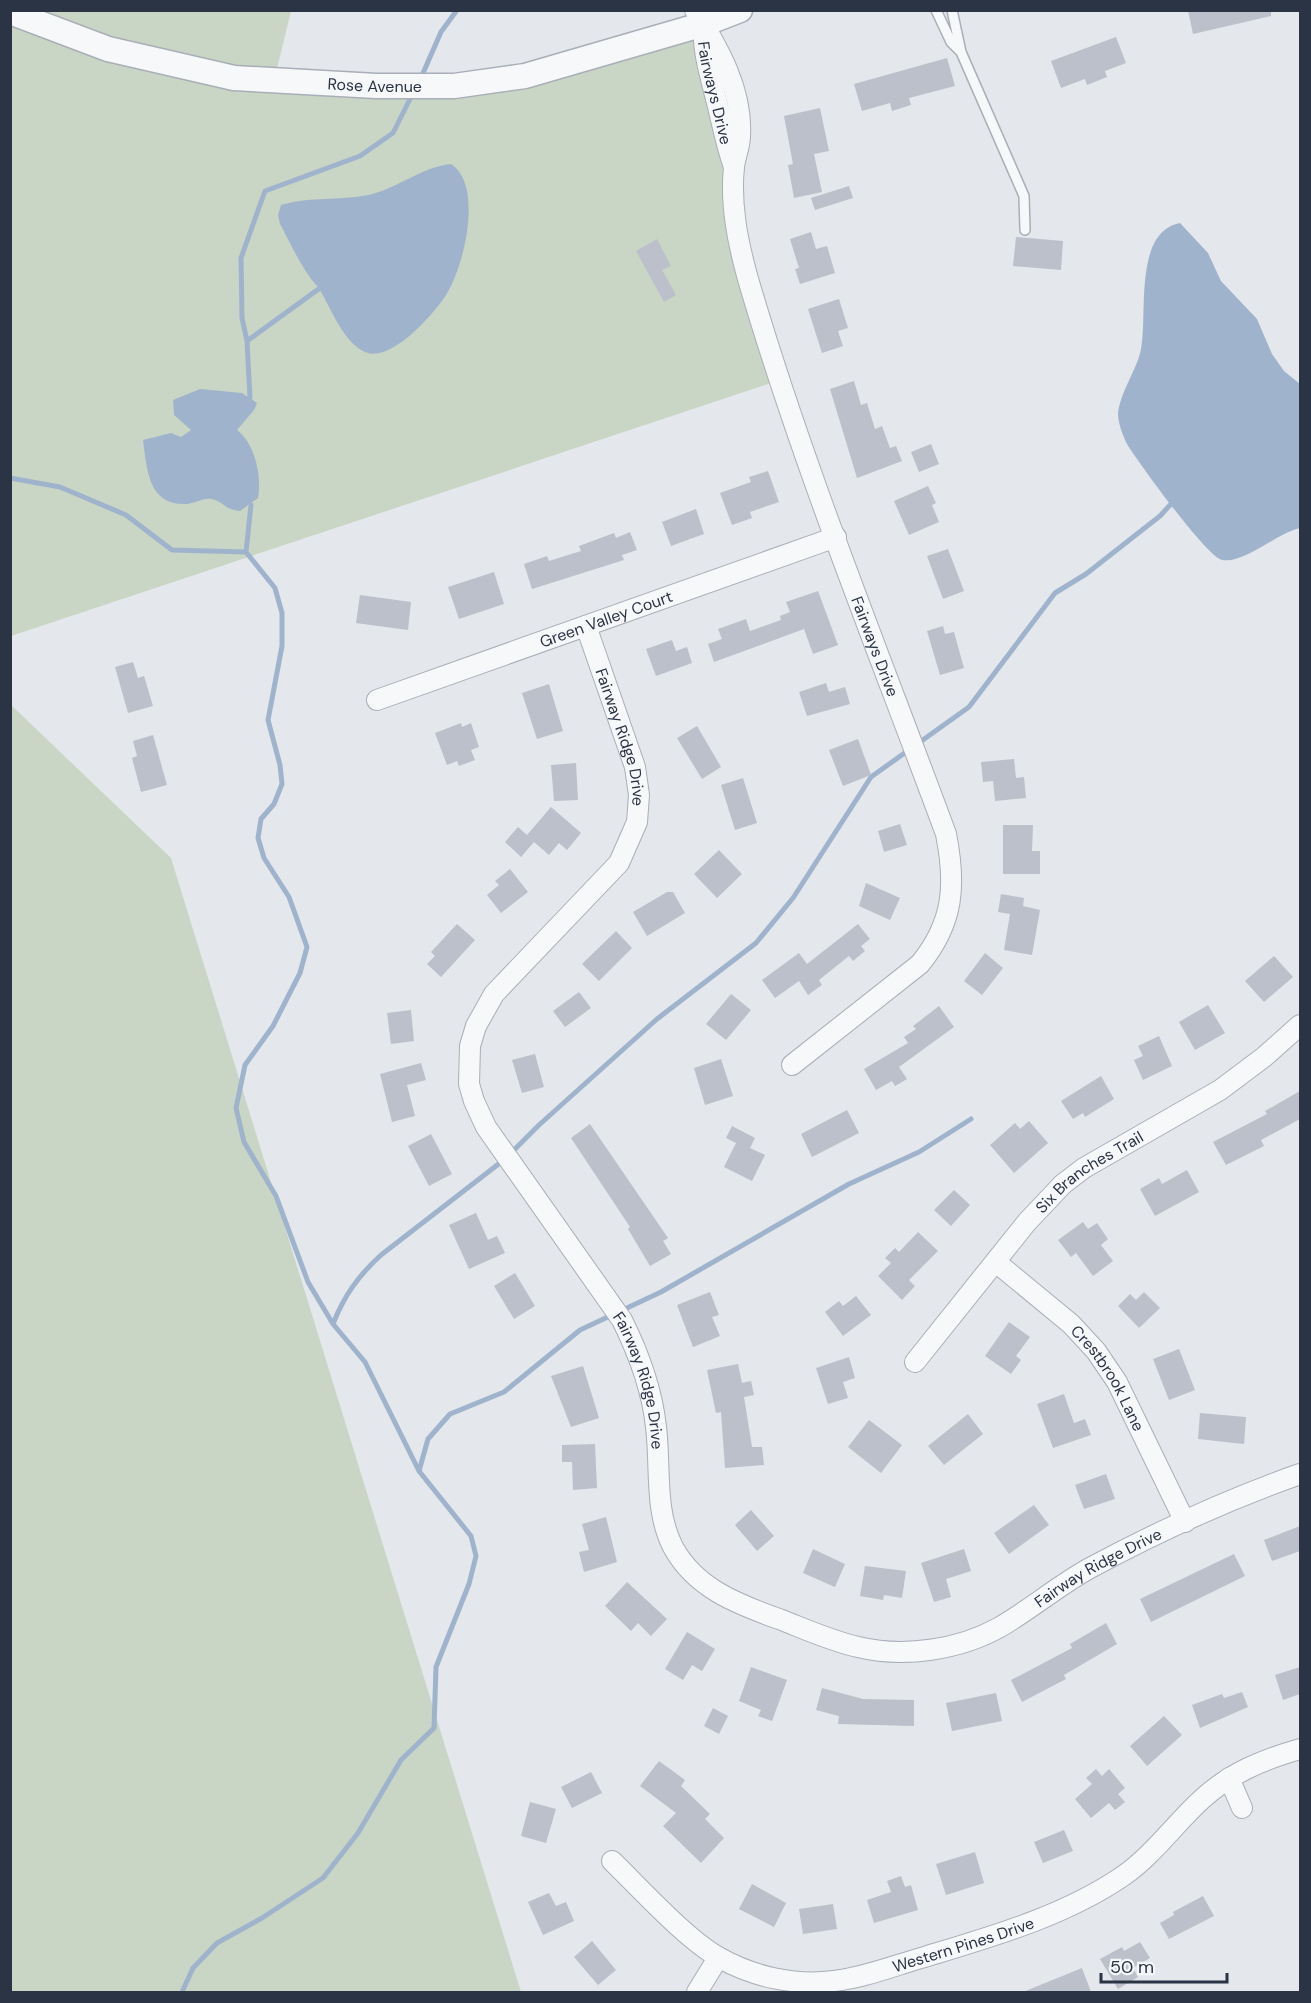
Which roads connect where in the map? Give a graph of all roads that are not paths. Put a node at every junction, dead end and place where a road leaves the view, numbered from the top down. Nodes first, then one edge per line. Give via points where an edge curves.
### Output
1 (740, 10) edge
2 (936, 10) edge
3 (952, 10) edge
4 (10, 12) edge
5 (701, 15) edge
6 (961, 52) junction
7 (1025, 230) dead end
8 (836, 537) junction
9 (586, 626) junction
10 (377, 700) dead end
11 (1300, 1025) edge
12 (792, 1065) dead end
13 (997, 1263) junction
14 (915, 1362) dead end
15 (1300, 1474) edge
16 (1185, 1522) junction
17 (1300, 1749) edge
18 (1229, 1778) junction
19 (1242, 1808) dead end
20 (612, 1862) dead end
21 (718, 1958) junction
22 (697, 1992) edge

1 - 5 street, Rose Avenue
2 - 6 lane via 951,42
3 - 6 lane
4 - 5 street, Rose Avenue via 108,50 234,78 376,86 454,86 525,76
5 - 8 street, Fairways Drive via 719,49 734,92 740,136 733,198 748,278
6 - 7 lane via 1024,196
8 - 9 street, Green Valley Court
8 - 12 street, Fairways Drive via 946,834 952,883 943,929 920,964
9 - 10 street, Green Valley Court
9 - 16 street, Fairway Ridge Drive via 635,767 637,822 619,863 484,1009 470,1046 469,1084 486,1127 622,1320 632,1341 652,1398 662,1516 683,1562 715,1592 744,1606 860,1647 916,1651 984,1635 1083,1572
11 - 13 street, Six Branches Trail via 1240,1077 1063,1184 1027,1222
13 - 14 street, Six Branches Trail
13 - 16 street, Crestbrook Lane via 1071,1324 1096,1351 1117,1382
15 - 16 street, Fairway Ridge Drive
17 - 18 street, Western Pines Drive via 1265,1760
18 - 19 street
18 - 21 street, Western Pines Drive via 1123,1875 1080,1901 1005,1931 835,1981 783,1981
20 - 21 street, Western Pines Drive
21 - 22 street

